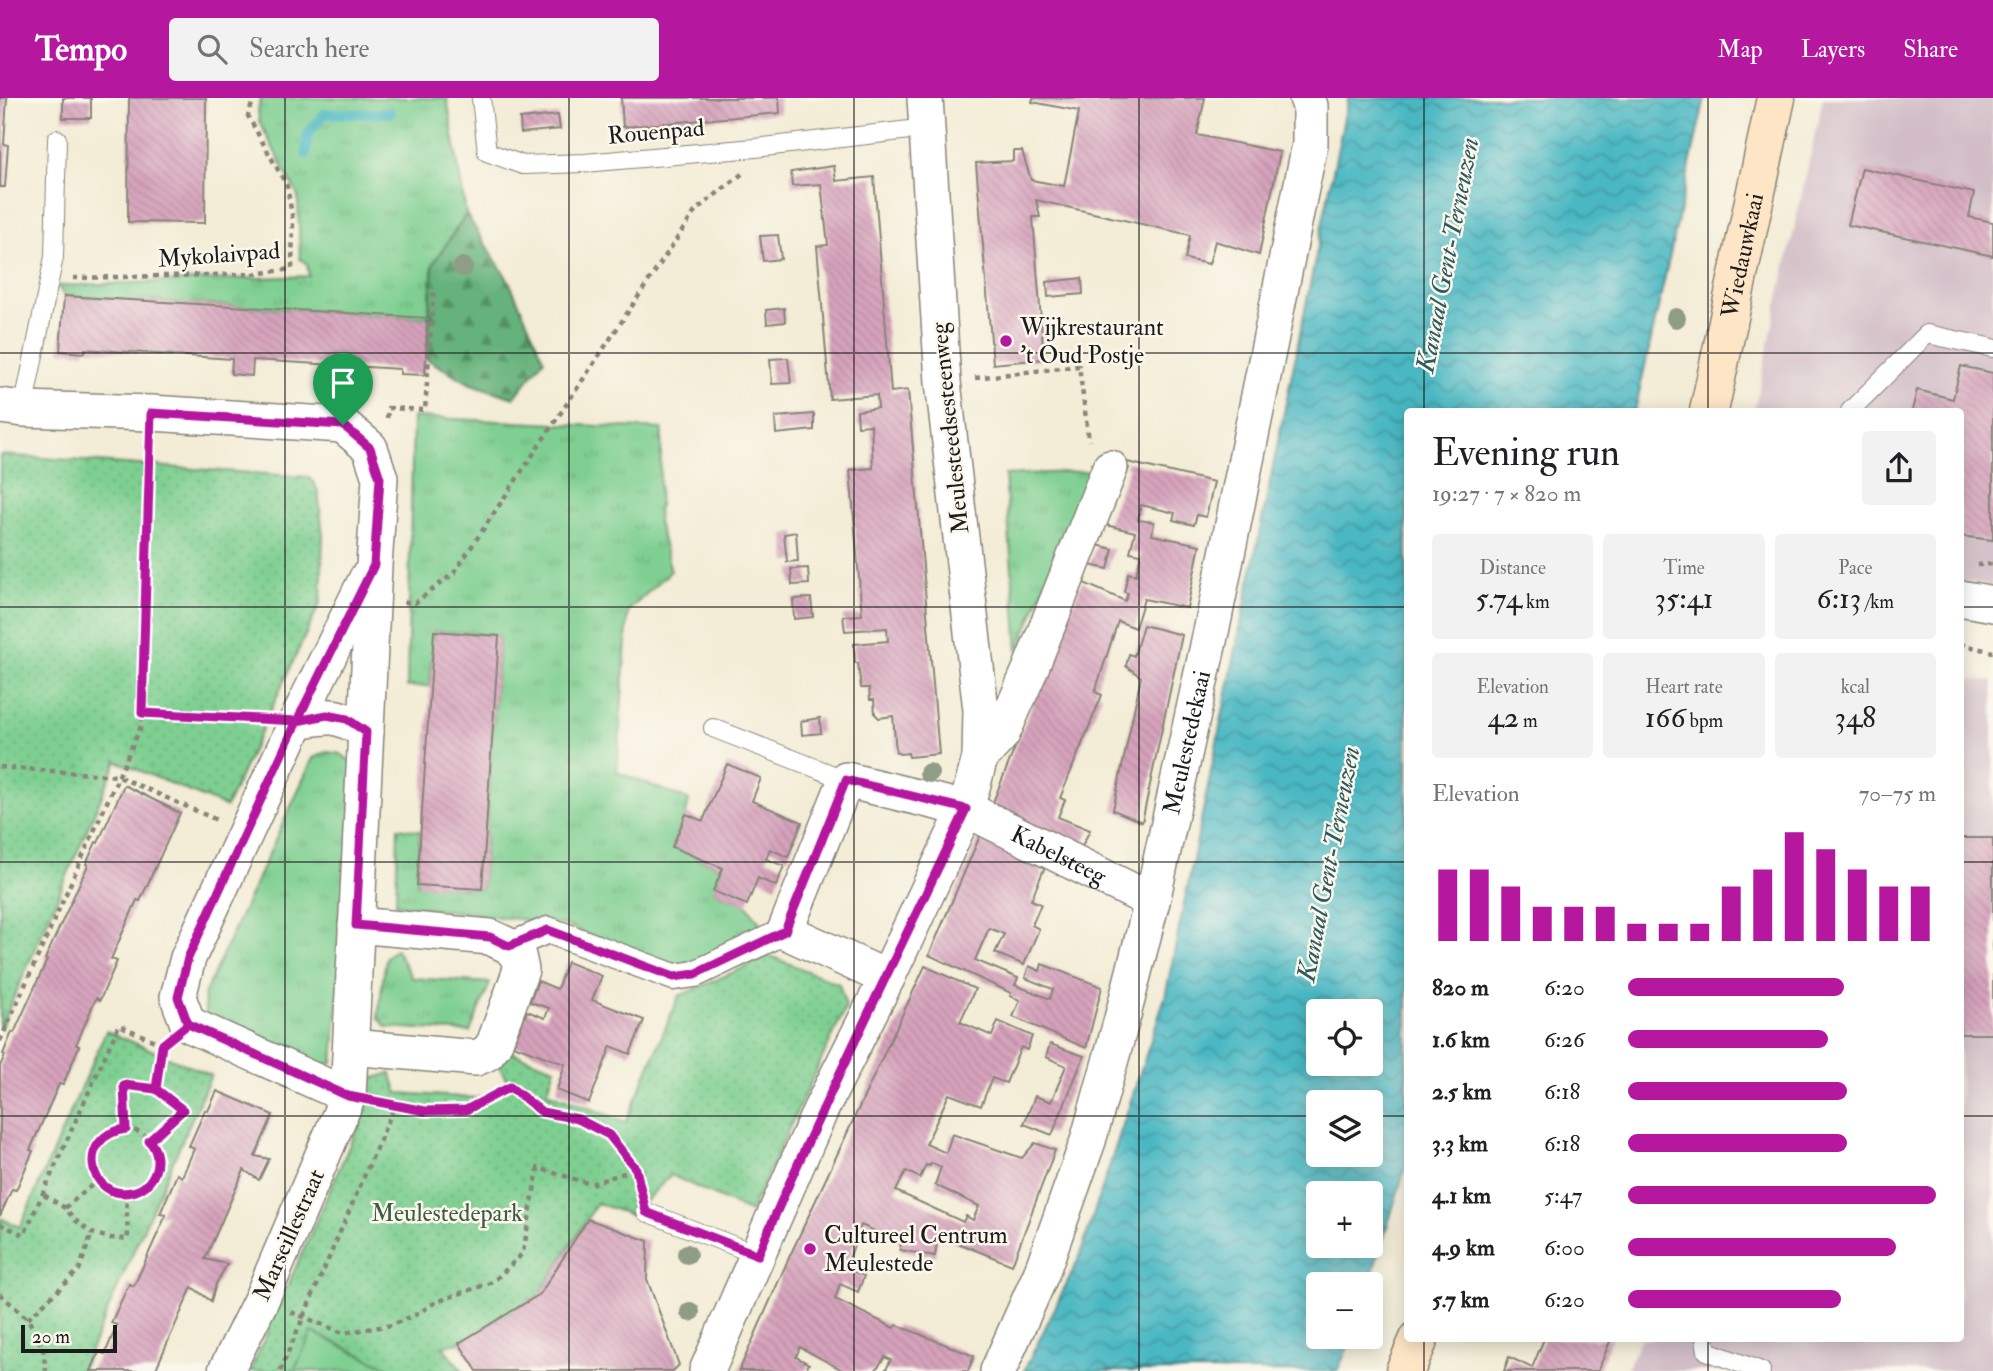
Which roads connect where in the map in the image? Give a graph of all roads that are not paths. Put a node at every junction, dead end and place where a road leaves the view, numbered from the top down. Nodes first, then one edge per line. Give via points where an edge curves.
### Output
1 (481, 98) edge
2 (1307, 98) edge
3 (1776, 98) edge
4 (926, 113) edge
5 (57, 139) dead end
6 (1993, 348) edge
7 (12, 407) edge
8 (1710, 408) edge
9 (1853, 408) edge
10 (1110, 468) road end
11 (373, 582) junction
12 (1964, 599) edge
13 (1993, 604) edge
14 (297, 721) junction
15 (713, 728) dead end
16 (366, 732) junction
17 (979, 758) junction
18 (846, 780) junction
19 (966, 809) junction
20 (1152, 901) junction
21 (356, 925) junction
22 (785, 931) junction
23 (509, 946) junction
24 (887, 978) junction
25 (351, 1047) junction
26 (348, 1096) junction
27 (646, 1212) road end
28 (758, 1255) junction
29 (1418, 1342) edge
30 (1706, 1342) edge
31 (226, 1371) edge
32 (707, 1371) edge
33 (998, 1371) edge
34 (1405, 1371) edge
35 (1761, 1371) edge

1 - 4 lane, Rouenpad via 486,152 523,165 755,148
2 - 20 street, Meulestedekaai via 1310,144
3 - 8 main road, Wiedauwkaai
4 - 17 street, Meulesteedsesteenweg via 943,382 981,710
5 - 7 lane via 51,278
6 - 9 lane via 1927,334
7 - 11 street, Marseillestraat via 343,425 370,448 380,478
10 - 17 street, Meulesteedsesteenweg via 1002,734
11 - 14 street, Marseillestraat
11 - 16 street, Marseillestraat
12 - 13 street
14 - 16 street via 327,715 347,719
14 - 26 street, Marseillestraat via 188,958 175,1034
15 - 18 lane
16 - 21 street, Marseillestraat
17 - 19 street, Meulesteedsesteenweg
18 - 19 street, Kabelsteeg
18 - 22 street
19 - 20 street, Kabelsteeg
19 - 24 street, Meulesteedsesteenweg
20 - 33 street, Meulestedekaai via 1088,1141 1041,1274
21 - 23 street via 490,937
21 - 25 street, Marseillestraat
22 - 23 street via 695,974 674,977 548,930
22 - 24 street
23 - 25 street via 518,956 521,970 487,1054 476,1058
24 - 28 street, Meulesteedsesteenweg via 821,1109
25 - 26 street, Marseillestraat
26 - 31 street, Marseillestraat
27 - 28 lane
28 - 32 street, Meulesteedsesteenweg
29 - 34 main road
30 - 35 lane via 1707,1351

